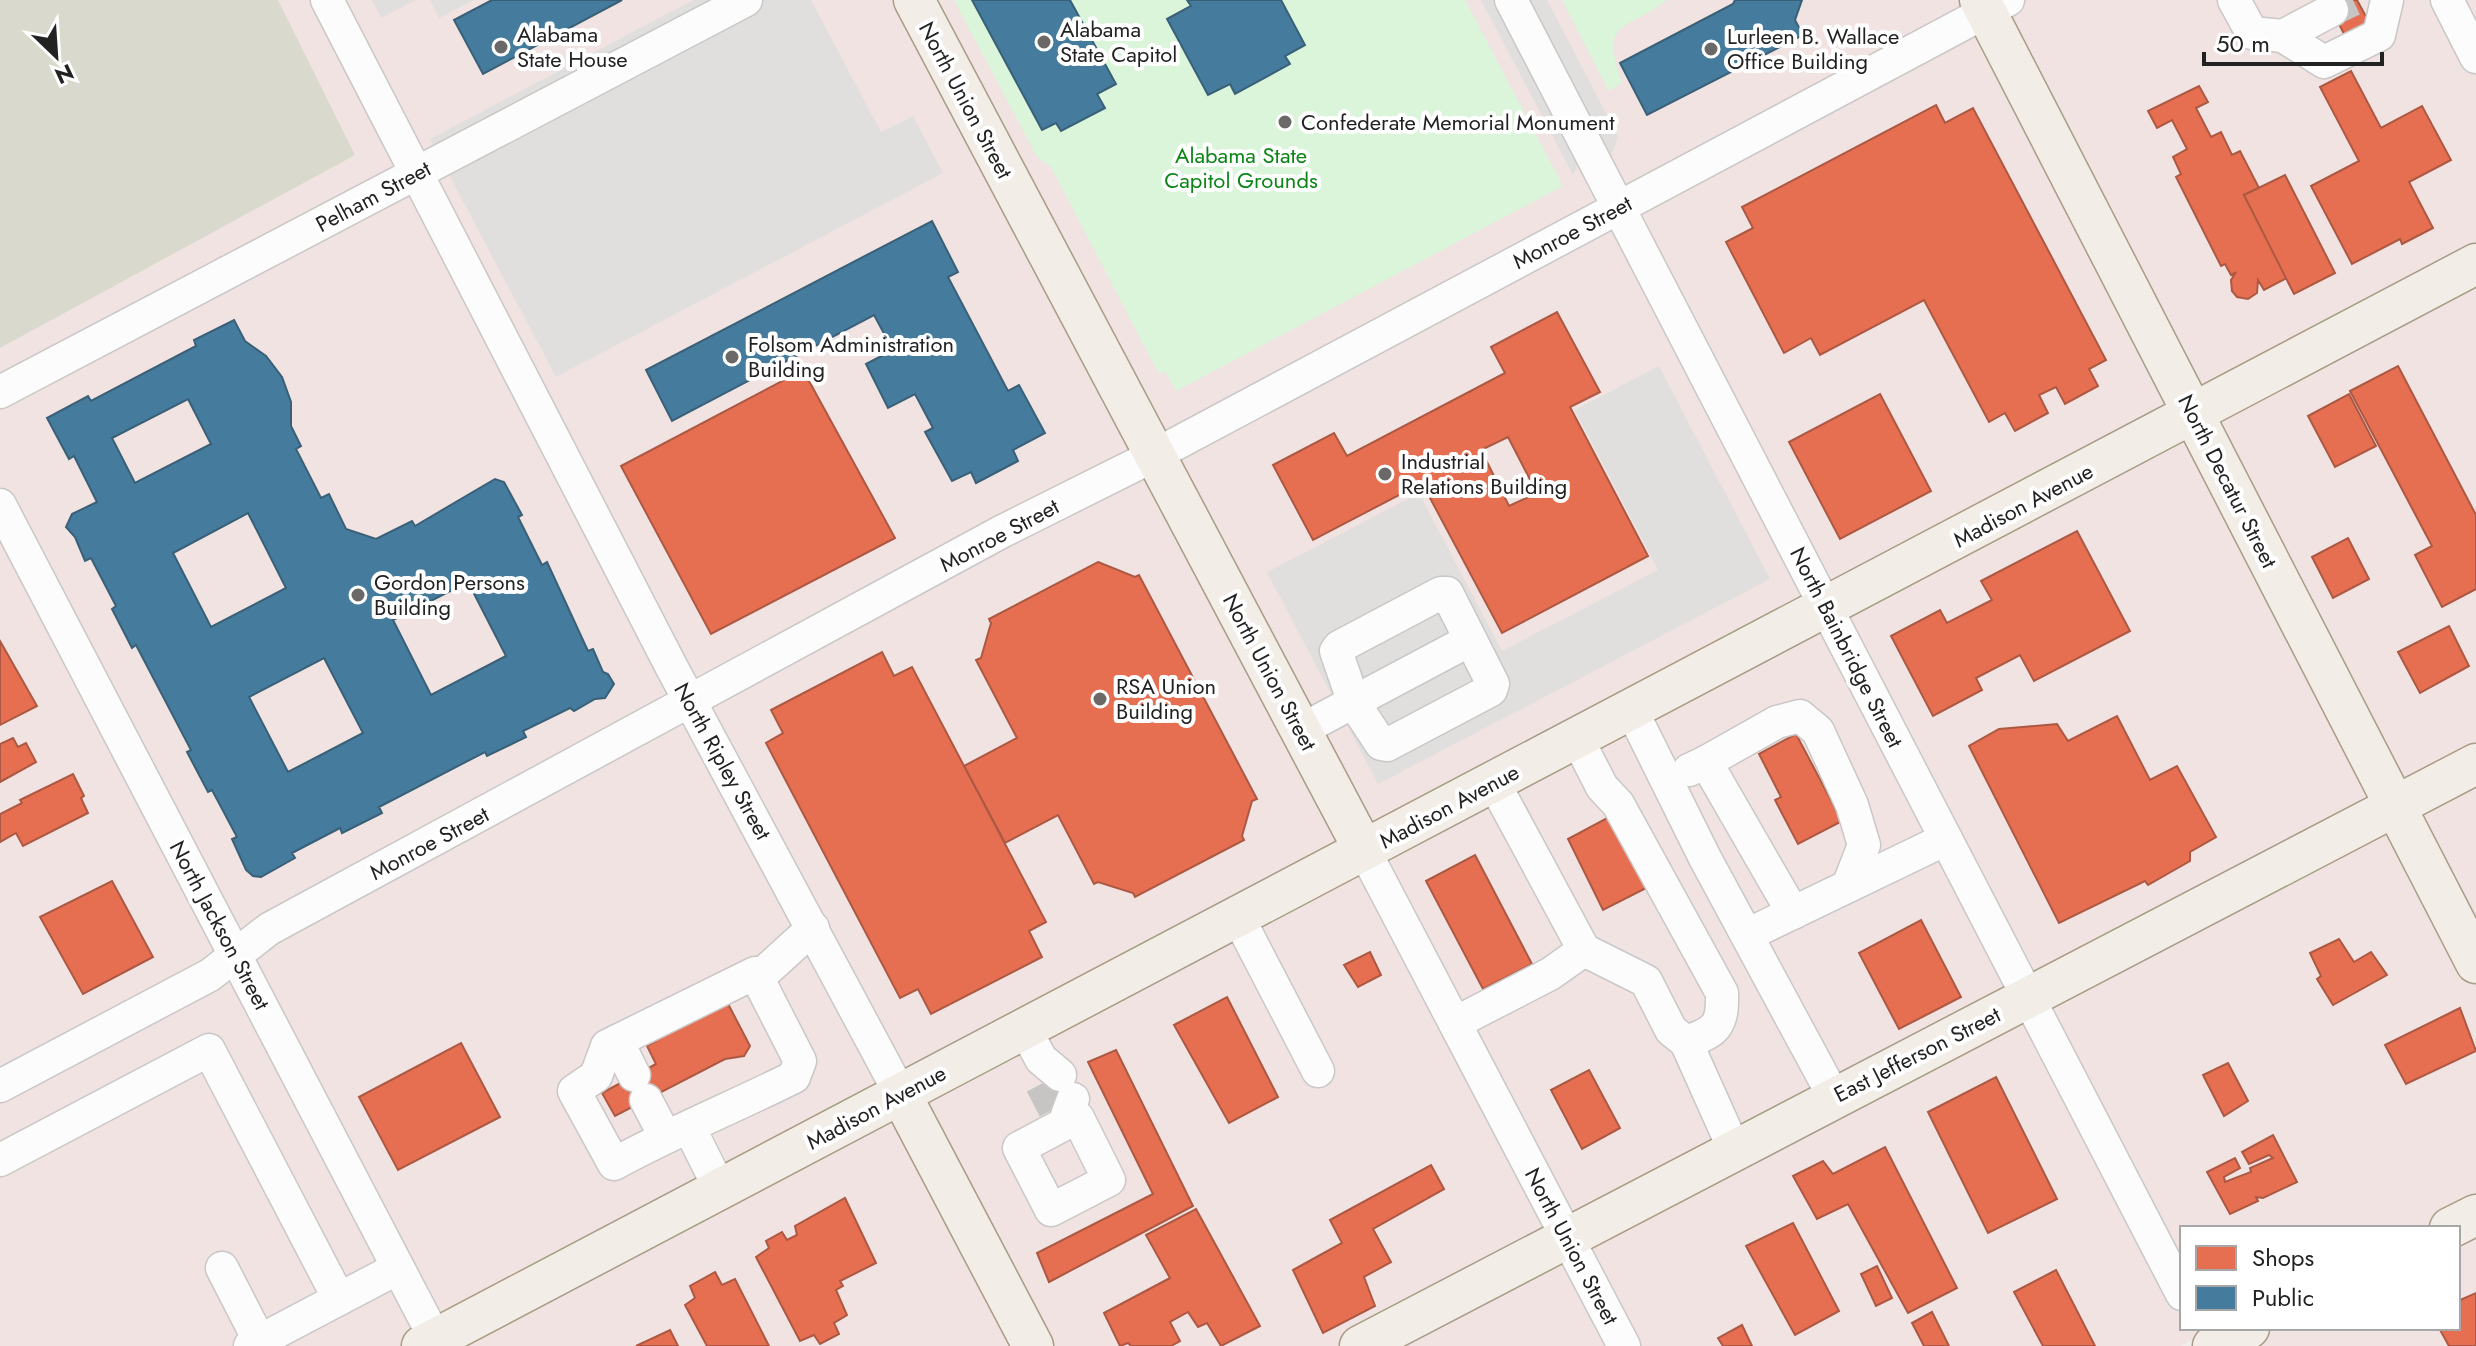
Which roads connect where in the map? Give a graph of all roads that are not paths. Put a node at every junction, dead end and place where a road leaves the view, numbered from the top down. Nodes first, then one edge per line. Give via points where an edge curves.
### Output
1 (327, 0) edge
2 (746, 0) edge
3 (914, 0) edge
4 (1511, 0) edge
5 (2234, 0) edge
6 (2387, 0) edge
7 (2447, 0) edge
8 (1991, 4) edge
9 (2332, 10) tunnel mouth
10 (2283, 36) junction
11 (2476, 57) edge
12 (415, 175) junction
13 (1621, 206) junction
14 (2476, 264) edge
15 (0, 392) edge
16 (2194, 415) junction
17 (1153, 456) junction
18 (0, 505) edge
19 (1827, 607) junction
20 (1470, 640) junction
21 (691, 700) junction
22 (1354, 703) junction
23 (1631, 709) junction
24 (1301, 730) junction
25 (1577, 738) junction
26 (1706, 762) junction
27 (2476, 764) edge
28 (1667, 781) junction
29 (1494, 783) junction
30 (2395, 805) junction
31 (1946, 839) junction
32 (1364, 850) junction
33 (1848, 886) junction
34 (1793, 913) junction
35 (1238, 917) junction
36 (813, 928) junction
37 (1747, 935) junction
38 (1584, 950) junction
39 (235, 953) junction
40 (2476, 963) edge
41 (758, 978) junction
42 (2027, 996) junction
43 (1455, 1023) junction
44 (617, 1041) junction
45 (1686, 1042) junction
46 (1318, 1071) dead end
47 (0, 1086) edge
48 (901, 1095) junction
49 (1834, 1097) junction
50 (677, 1133) junction
51 (1734, 1149) junction
52 (0, 1160) edge
53 (720, 1189) junction
54 (2476, 1215) edge
55 (2454, 1226) edge
56 (1567, 1236) junction
57 (222, 1268) dead end
58 (398, 1268) junction
59 (2180, 1290) edge
60 (339, 1299) junction
61 (2245, 1330) edge
62 (257, 1344) edge
63 (432, 1344) edge
64 (1033, 1346) edge
65 (1360, 1346) edge
66 (1624, 1346) edge
67 (2211, 1346) edge

1 - 12 street, North Ripley Street
2 - 12 street, Pelham Street
3 - 17 main road, North Union Street
4 - 13 street, North Bainbridge Street
5 - 10 street via 2252,33
6 - 10 street via 2379,35 2324,62
7 - 11 street
8 - 13 street, Monroe Street
8 - 16 main road, North Decatur Street
9 - 10 street
12 - 15 street, Pelham Street
12 - 21 street, North Ripley Street
13 - 17 street, Monroe Street
13 - 19 street, North Bainbridge Street
14 - 16 main road, Madison Avenue
16 - 19 main road, Madison Avenue
16 - 30 main road, North Decatur Street
17 - 21 street, Monroe Street
17 - 24 main road, North Union Street
18 - 39 street, North Jackson Street
19 - 23 main road, Madison Avenue
19 - 31 street, North Bainbridge Street
20 - 22 street
20 - 22 street via 1493,684 1491,690 1387,745 1381,744
20 - 22 street via 1447,593 1441,593 1339,647
21 - 36 street, North Ripley Street
21 - 39 street, Monroe Street via 269,929
22 - 24 street
23 - 25 main road, Madison Avenue
23 - 28 street
24 - 32 main road, North Union Street
25 - 29 main road, Madison Avenue
25 - 45 street via 1722,993 1723,1016 1710,1034
26 - 28 street
26 - 33 street via 1777,722 1800,716 1809,723 1818,731 1852,805 1864,845
26 - 34 street
27 - 30 main road, East Jefferson Street
28 - 37 street
29 - 32 main road, Madison Avenue
29 - 38 street
30 - 40 main road, North Decatur Street
30 - 42 main road, East Jefferson Street
31 - 33 street
31 - 42 street, North Bainbridge Street
32 - 35 main road, Madison Avenue
32 - 43 street, North Union Street
33 - 34 street
34 - 37 street
35 - 46 street
35 - 48 main road, Madison Avenue via 1054,1087
36 - 41 street
36 - 48 street, North Ripley Street
37 - 49 street
38 - 43 street via 1550,974
38 - 45 street via 1646,981 1671,1030
39 - 47 street, Monroe Street via 210,975
39 - 58 street, North Jackson Street
41 - 44 street via 755,973
41 - 50 street via 800,1061 794,1077
42 - 49 main road, East Jefferson Street
42 - 59 street, North Bainbridge Street
43 - 56 street, North Union Street
44 - 50 street via 640,1087
44 - 50 street via 607,1046 596,1076 574,1091 614,1164
45 - 51 street
48 - 53 main road, Madison Avenue
48 - 64 main road, North Ripley Street
49 - 51 main road, East Jefferson Street
50 - 53 street
51 - 56 main road, East Jefferson Street
52 - 60 street via 209,1050
53 - 63 main road, Madison Avenue
54 - 55 main road
56 - 65 main road, East Jefferson Street
56 - 66 street, North Union Street
57 - 62 street
58 - 60 street
58 - 63 street, North Jackson Street
60 - 62 street
61 - 67 main road

